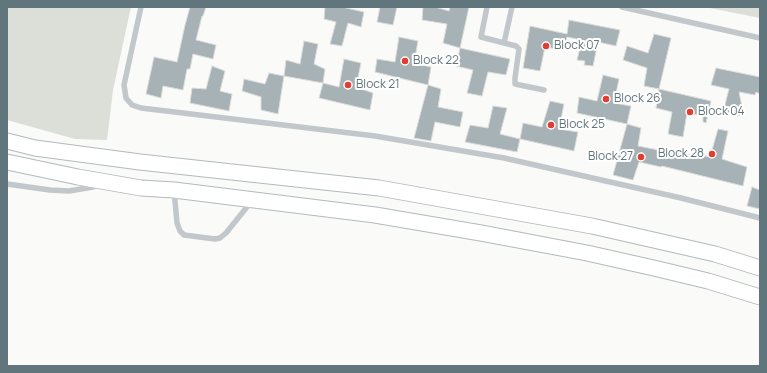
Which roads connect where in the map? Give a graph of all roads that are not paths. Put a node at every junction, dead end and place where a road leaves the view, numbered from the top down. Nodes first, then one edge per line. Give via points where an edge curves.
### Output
1 (141, 7) edge
2 (487, 7) edge
3 (512, 7) edge
4 (622, 7) edge
5 (760, 38) edge
6 (504, 43) junction
7 (544, 90) dead end
8 (7, 141) edge
9 (7, 162) edge
10 (173, 166) junction
11 (105, 181) junction
12 (7, 184) edge
13 (174, 190) junction
14 (253, 200) junction
15 (760, 218) edge
16 (760, 268) edge
17 (760, 297) edge

1 - 15 lane via 124,85 126,98 132,105 375,136 504,158
2 - 6 lane via 481,37
3 - 6 lane
4 - 5 lane
6 - 7 lane via 519,49 515,84
8 - 10 street via 35,148
9 - 11 street
10 - 13 street
10 - 16 street via 379,188 462,202 592,226 716,254
11 - 12 lane via 93,187 69,191
11 - 13 street via 141,188
13 - 14 street
13 - 14 lane via 180,231 184,234 215,239 226,233
14 - 17 street via 375,215 587,253 708,281

